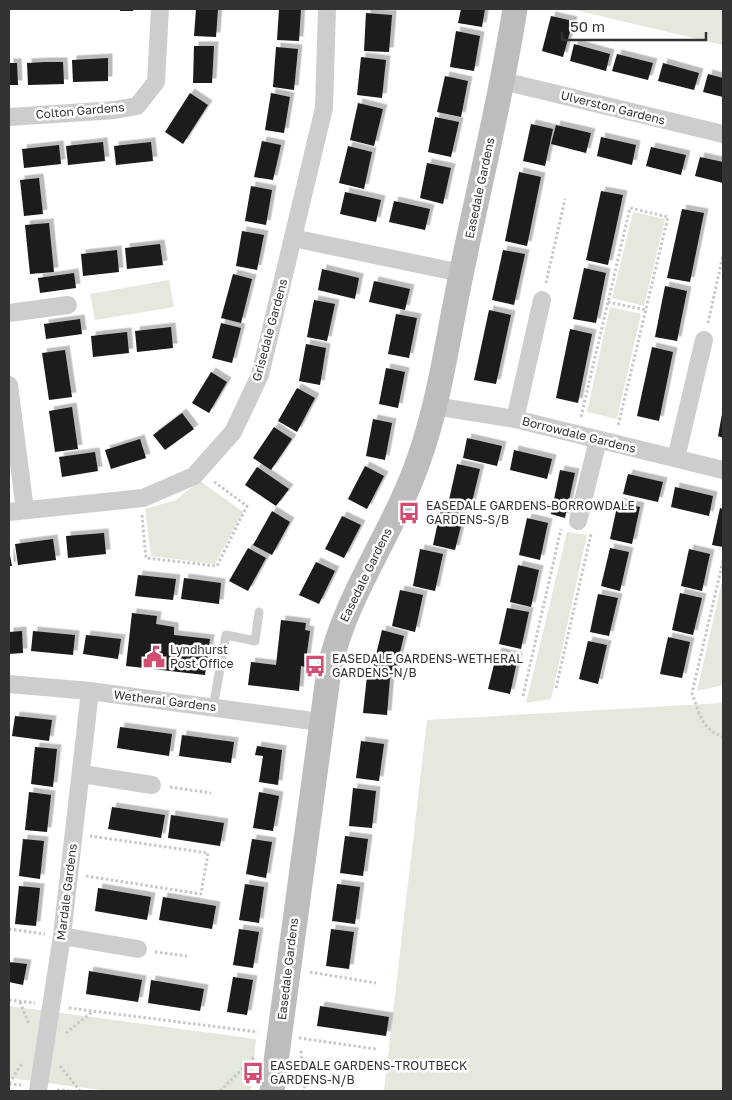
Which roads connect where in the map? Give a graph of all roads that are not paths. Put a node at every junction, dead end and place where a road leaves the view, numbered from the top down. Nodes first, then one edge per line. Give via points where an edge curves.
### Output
1 (160, 9) edge
2 (327, 9) edge
3 (515, 9) edge
4 (504, 81) junction
5 (9, 117) edge
6 (723, 134) edge
7 (293, 238) junction
8 (461, 273) junction
9 (542, 300) road end
10 (68, 305) dead end
11 (9, 313) edge
12 (704, 340) road end
13 (9, 385) edge
14 (434, 406) junction
15 (515, 419) junction
16 (606, 441) junction
17 (676, 458) junction
18 (723, 470) edge
19 (17, 511) edge
20 (578, 521) road end
21 (259, 612) dead end
22 (9, 684) edge
23 (90, 692) junction
24 (213, 708) junction
25 (320, 722) junction
26 (82, 774) junction
27 (152, 785) road end
28 (62, 936) junction
29 (138, 949) road end
30 (38, 1091) edge
31 (272, 1091) edge

1 - 5 street, Colton Gardens via 156,82 137,106
2 - 7 street, Grisedale Gardens via 324,108
3 - 4 street, Easedale Gardens
4 - 6 street, Ulverston Gardens
4 - 8 street, Easedale Gardens
7 - 8 street
7 - 19 street, Grisedale Gardens via 260,375 233,432 194,476 140,498
8 - 14 street, Easedale Gardens
9 - 15 street
10 - 11 street
12 - 17 street
13 - 19 street
14 - 15 street, Borrowdale Gardens
14 - 25 street, Easedale Gardens via 419,459 402,500 336,638
15 - 16 street, Borrowdale Gardens
16 - 17 street, Borrowdale Gardens
16 - 20 street
17 - 18 street, Borrowdale Gardens
21 - 24 lane via 255,641 226,635
22 - 23 street, Wetheral Gardens
23 - 24 street, Wetheral Gardens
23 - 26 street, Mardale Gardens
24 - 25 street, Wetheral Gardens
25 - 31 street, Easedale Gardens via 288,969 285,1043
26 - 27 street
26 - 28 street, Mardale Gardens
28 - 29 street
28 - 30 street, Mardale Gardens

